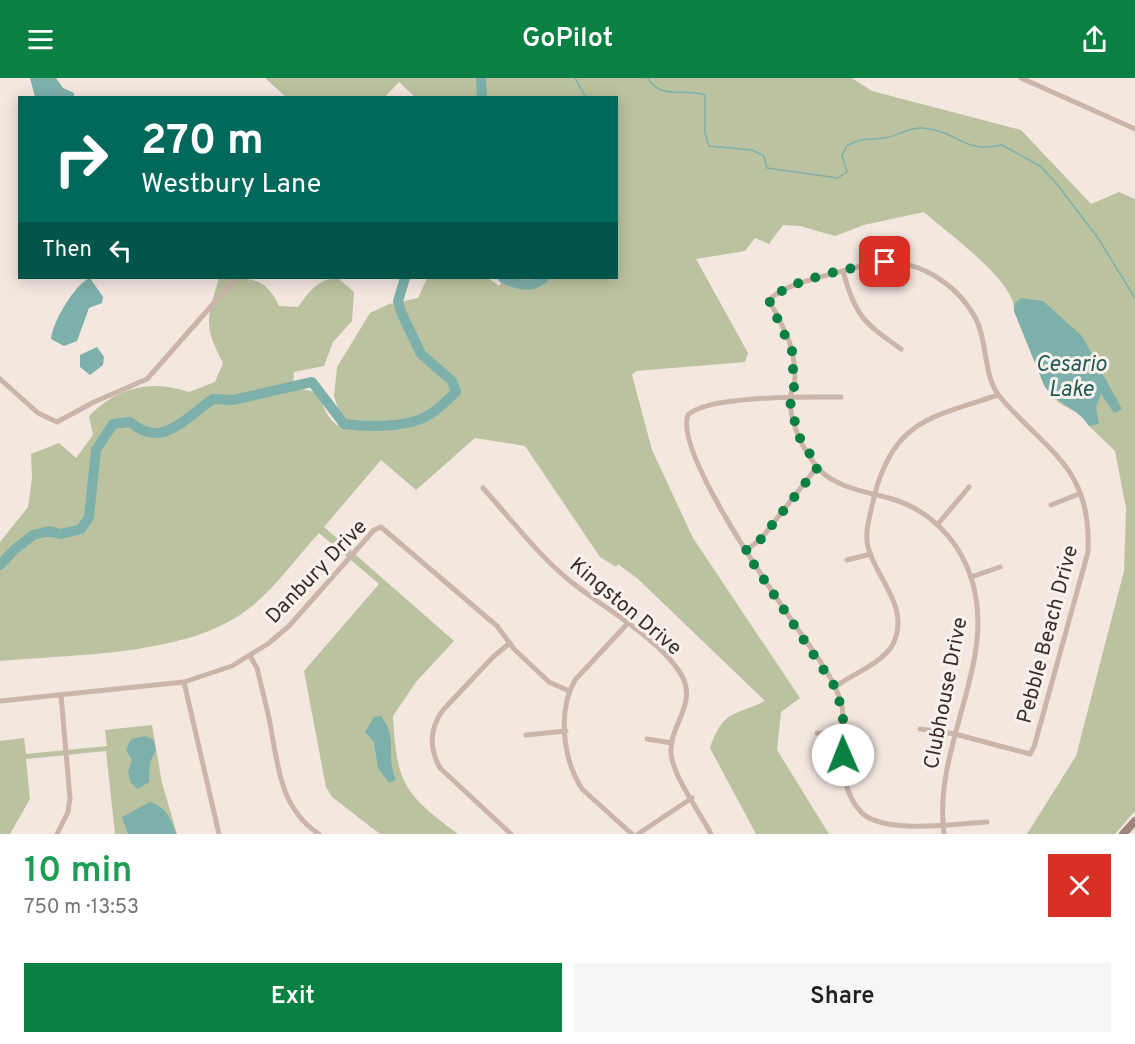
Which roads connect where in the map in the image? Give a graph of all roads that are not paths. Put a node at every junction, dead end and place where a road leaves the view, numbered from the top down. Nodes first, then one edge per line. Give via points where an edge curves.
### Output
1 (1021, 78) edge
2 (1135, 129) edge
3 (843, 272) junction
4 (235, 279) edge
5 (769, 300) joint
6 (901, 350) dead end
7 (0, 379) edge
8 (998, 395) junction
9 (789, 397) junction
10 (841, 397) dead end
11 (818, 467) junction
12 (969, 487) dead end
13 (483, 488) dead end
14 (1079, 494) junction
15 (875, 495) junction
16 (1051, 505) dead end
17 (938, 524) junction
18 (745, 551) junction
19 (871, 554) junction
20 (847, 560) dead end
21 (1000, 567) dead end
22 (971, 577) junction
23 (628, 623) junction
24 (510, 643) junction
25 (250, 656) junction
26 (184, 682) junction
27 (835, 687) junction
28 (569, 691) junction
29 (61, 695) junction
30 (0, 701) edge
31 (920, 729) dead end
32 (566, 731) junction
33 (817, 733) dead end
34 (956, 734) junction
35 (526, 735) dead end
36 (842, 736) junction
37 (647, 740) dead end
38 (672, 743) junction
39 (692, 798) junction
40 (1135, 821) edge
41 (987, 822) dead end
42 (943, 825) junction
43 (57, 834) edge
44 (219, 834) edge
45 (319, 834) edge
46 (511, 834) edge
47 (632, 834) edge
48 (638, 834) edge
49 (711, 834) edge
50 (944, 834) edge
51 (1124, 834) edge

1 - 2 street
3 - 5 street, Pebble Beach Drive via 778,292
3 - 6 street via 850,300 862,320
3 - 8 street, Pebble Beach Drive via 885,262 921,269 951,287 977,321
4 - 7 street via 147,380 57,422 38,413
5 - 9 street, Clubhouse Drive via 792,351 794,387
8 - 14 street, Pebble Beach Drive via 1060,456
8 - 15 street via 924,420 908,432 887,458
9 - 10 street
9 - 11 street, Clubhouse Drive via 798,435
9 - 18 street via 704,405 694,409 687,419 699,466
11 - 15 street, Clubhouse Drive via 831,478
11 - 18 street via 761,539
12 - 17 street
13 - 23 street, Kingston Drive via 554,567
14 - 16 street
14 - 34 street, Pebble Beach Drive via 1087,519 1088,552 1034,747 1030,754 1022,754
15 - 17 street, Clubhouse Drive via 899,501
15 - 19 street via 867,536
17 - 22 street, Clubhouse Drive via 958,547
18 - 27 street
19 - 20 street
19 - 27 street via 897,605 894,639 877,660
21 - 22 street
22 - 34 street, Clubhouse Drive via 978,615 977,636
23 - 28 street via 583,670
23 - 38 street, Kingston Drive via 684,679 687,700
24 - 25 street, Danbury Drive via 497,626 381,526 289,626
24 - 28 street, Danbury Drive via 549,682
24 - 46 street via 443,710 436,719 431,741 440,768
25 - 26 street, Danbury Drive
25 - 45 street via 257,668 288,803 301,821
26 - 29 street, Danbury Drive
26 - 44 street
27 - 36 street via 842,705
28 - 32 street
29 - 30 street, Danbury Drive
29 - 43 street via 70,798
31 - 34 street, Pebble Beach Drive
32 - 35 street
32 - 47 street via 572,771 582,789
33 - 36 street
34 - 42 street, Clubhouse Drive via 948,756
36 - 42 street via 846,786 854,806 863,815 886,826
37 - 38 street
38 - 39 street, Kingston Drive via 674,767
39 - 48 street
39 - 49 street, Kingston Drive
40 - 51 main road
41 - 42 street
42 - 50 street, Clubhouse Drive

